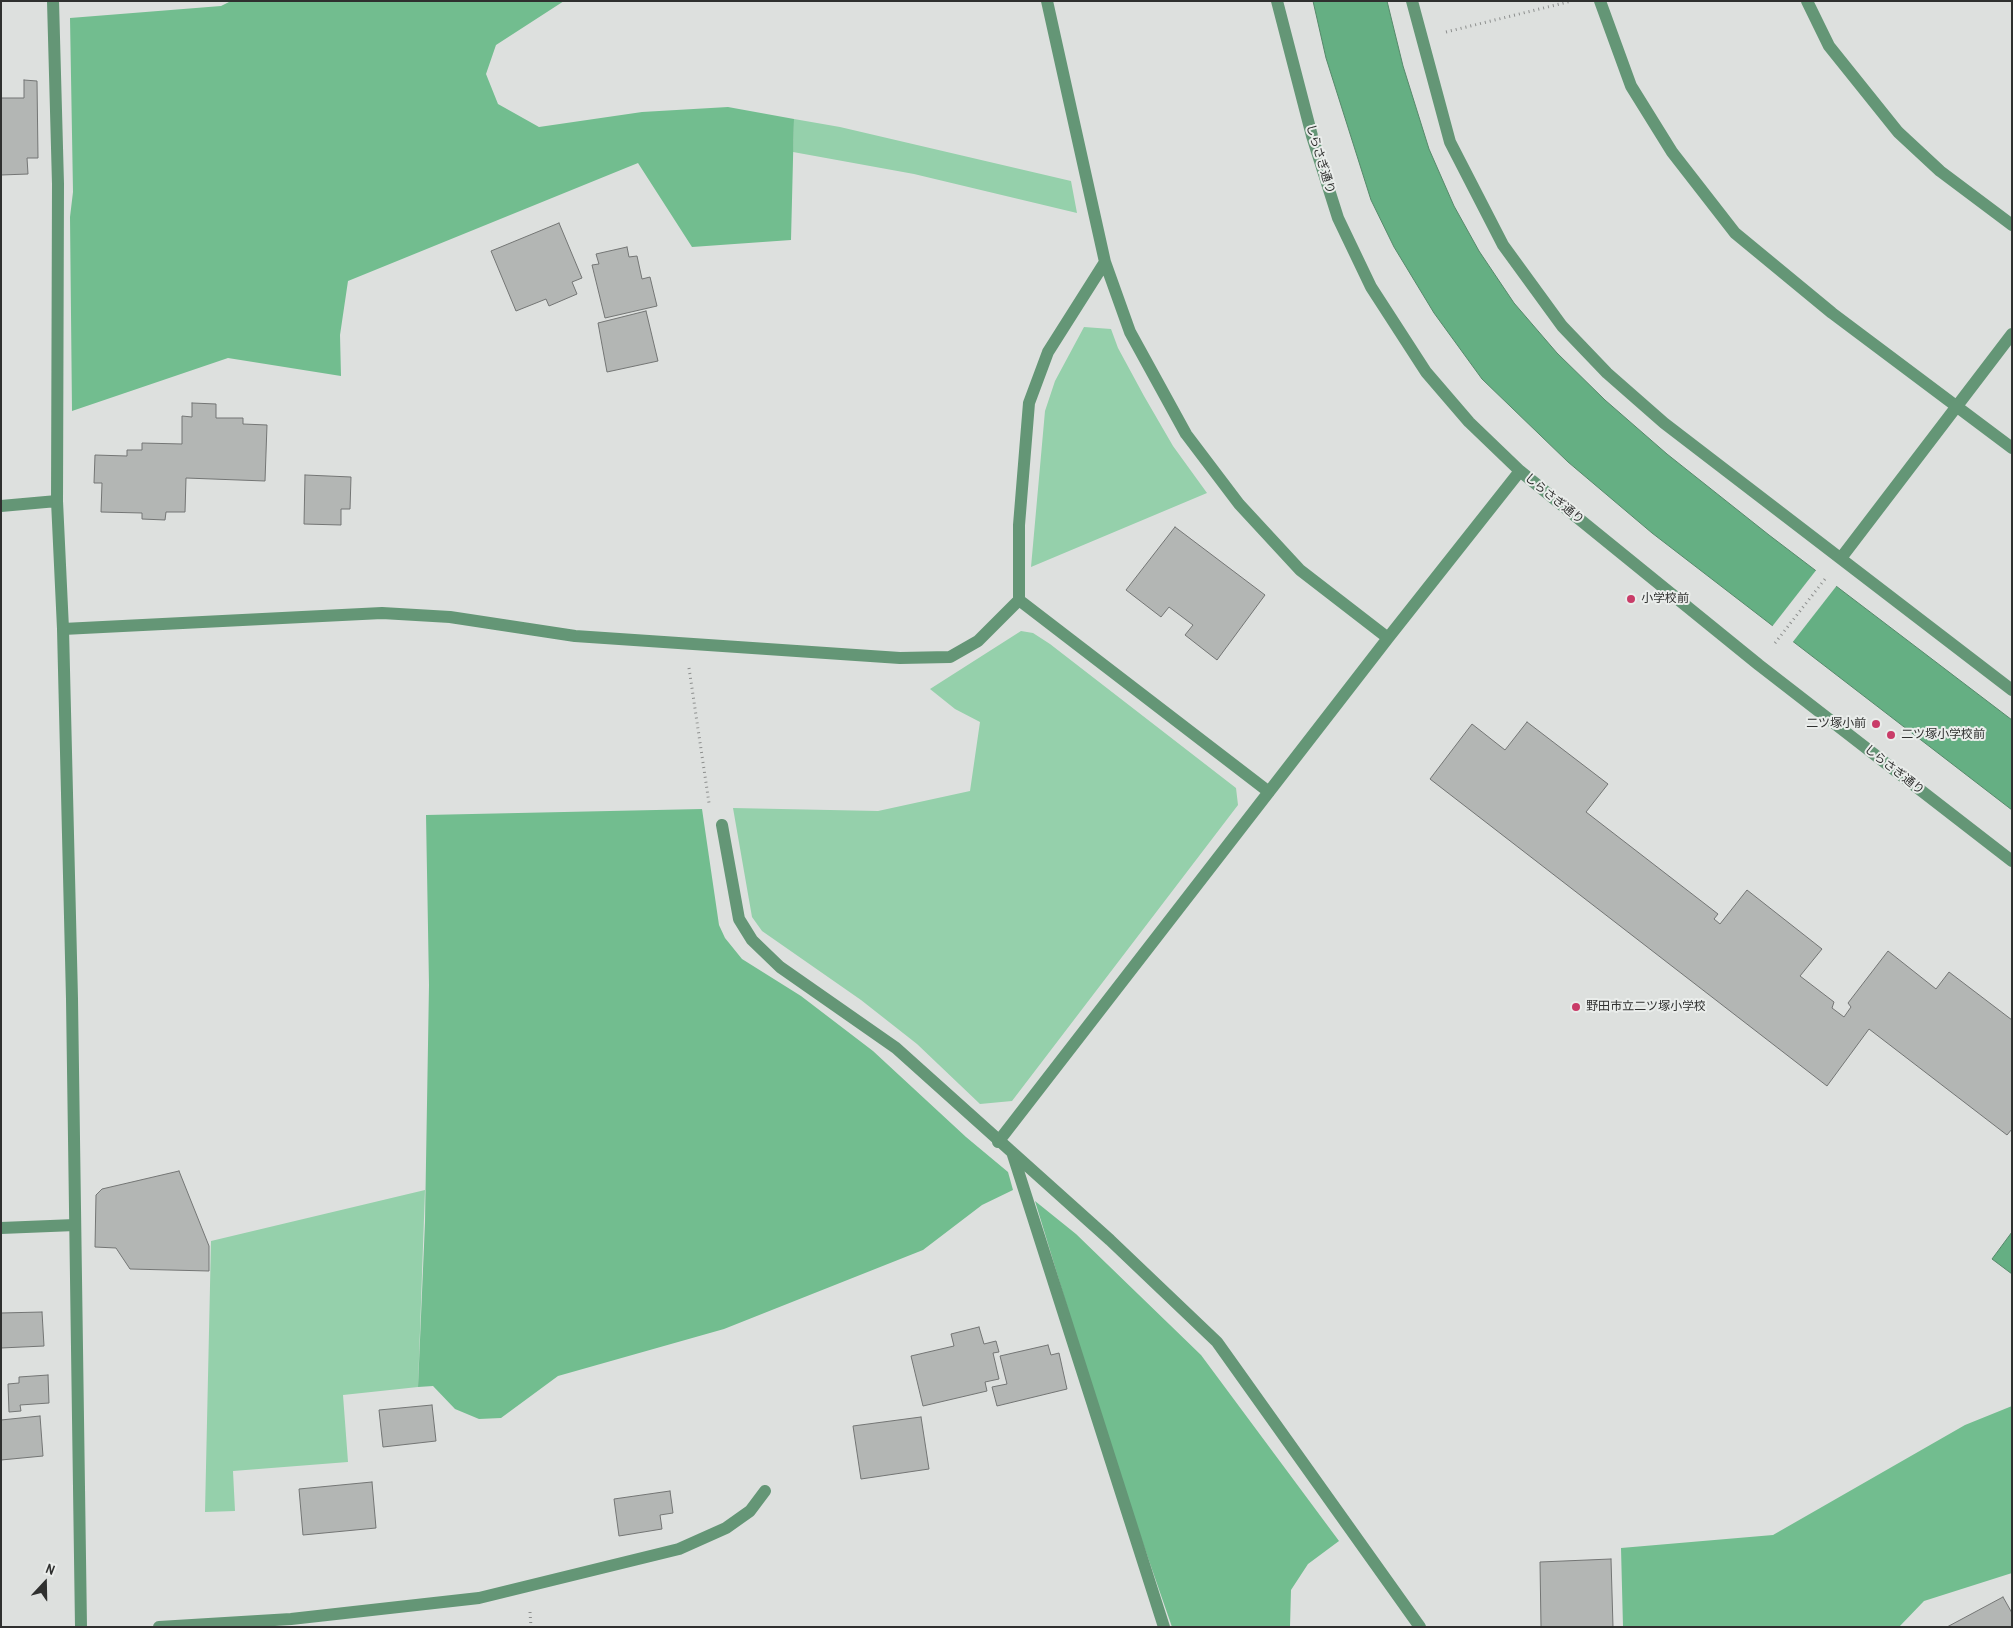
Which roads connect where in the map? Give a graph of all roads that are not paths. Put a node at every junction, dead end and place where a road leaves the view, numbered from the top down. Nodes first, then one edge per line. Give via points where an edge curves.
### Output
1 (53, 1) edge
2 (1277, 1) edge
3 (1412, 1) edge
4 (1600, 1) edge
5 (1807, 1) edge
6 (1051, 2) edge
7 (2012, 225) edge
8 (1105, 262) junction
9 (2012, 334) edge
10 (1956, 404) junction
11 (2012, 448) edge
12 (1520, 471) junction
13 (57, 501) junction
14 (1, 506) edge
15 (1841, 558) junction
16 (1019, 600) junction
17 (63, 629) junction
18 (1388, 638) junction
19 (2012, 690) edge
20 (1270, 792) junction
21 (722, 825) road end
22 (2012, 861) edge
23 (998, 1142) junction
24 (1013, 1155) junction
25 (75, 1225) junction
26 (1, 1228) edge
27 (765, 1491) dead end
28 (81, 1627) edge
29 (159, 1627) edge
30 (1164, 1627) edge
31 (1420, 1627) edge

1 - 13 street via 58,184
2 - 12 street, しらさぎ通り via 1312,136 1338,218 1371,287 1426,372 1469,422
3 - 15 street via 1450,142 1503,245 1562,326 1607,373 1664,423
4 - 10 street via 1631,86 1672,152 1735,232 1832,313
5 - 7 street via 1829,46 1898,132 1940,171
6 - 8 street
8 - 16 street via 1048,352 1029,403 1019,525
8 - 18 street via 1130,332 1192,442 1239,504 1300,570
9 - 10 street
10 - 11 street
10 - 15 street
12 - 18 street
12 - 22 street, しらさぎ通り via 1759,665
13 - 14 street
13 - 17 street
15 - 19 street
16 - 17 street via 978,641 950,657 900,658 575,636 450,617 382,613
16 - 20 street
17 - 25 street
18 - 20 street
20 - 23 street
21 - 23 street via 739,918 752,940 780,966 896,1048
23 - 24 street
24 - 30 street
24 - 31 street via 1110,1240 1217,1342
25 - 26 street
25 - 28 street
27 - 29 street via 750,1511 726,1528 679,1550 479,1598 291,1618

